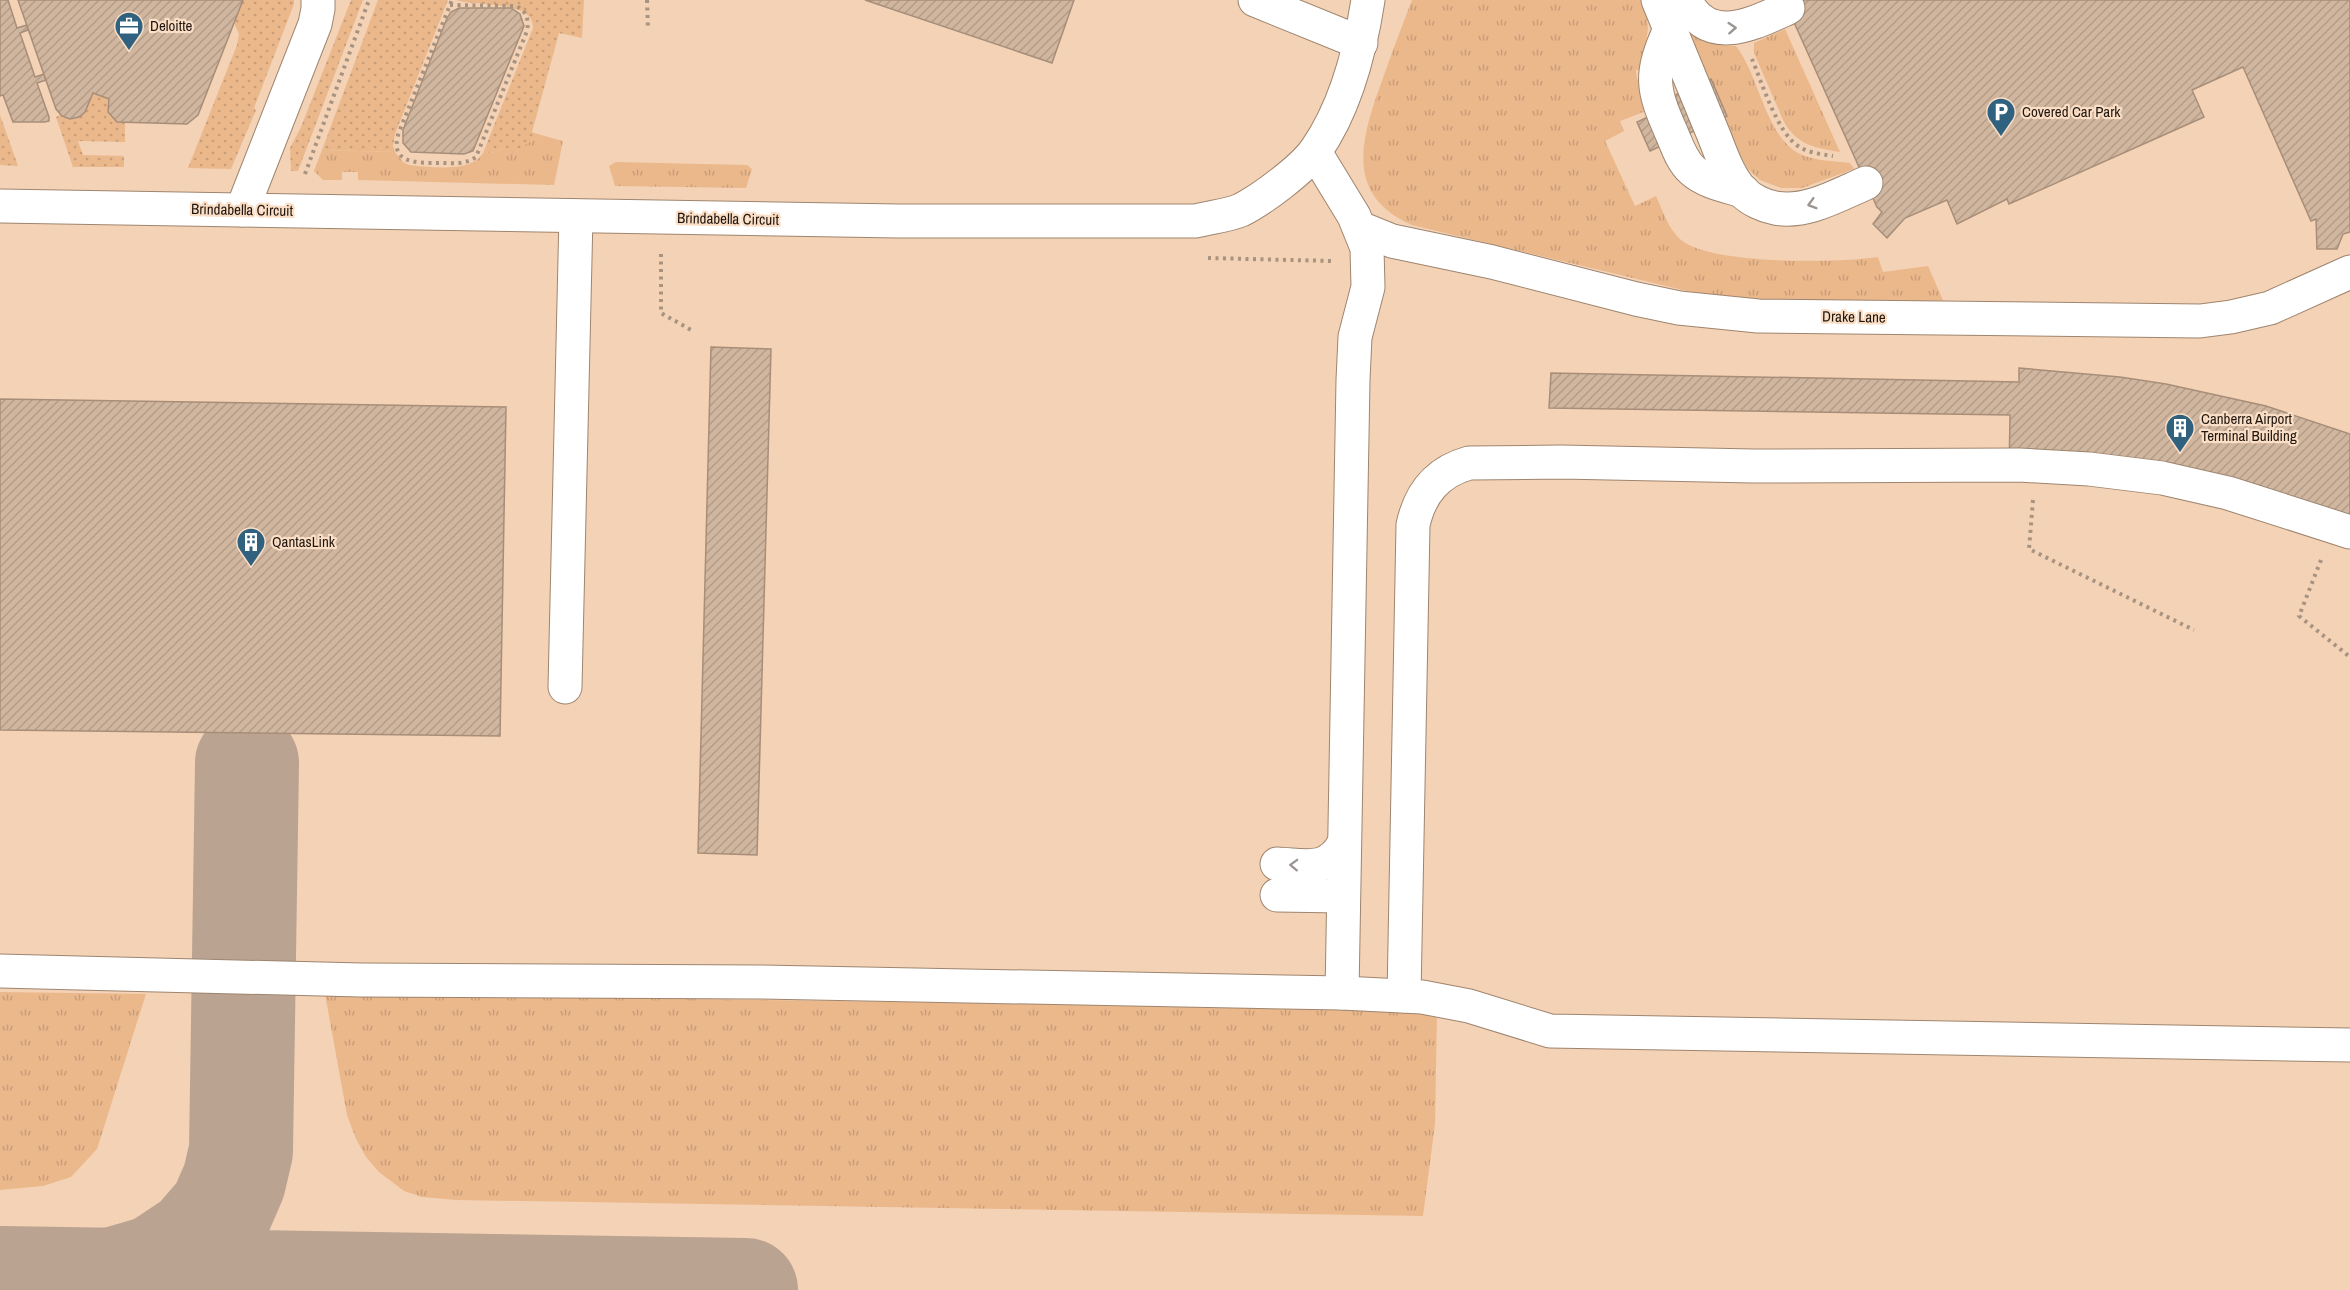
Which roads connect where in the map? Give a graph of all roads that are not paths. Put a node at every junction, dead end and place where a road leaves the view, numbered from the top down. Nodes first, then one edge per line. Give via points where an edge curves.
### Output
1 (318, 0) edge
2 (1256, 0) edge
3 (1368, 0) edge
4 (1387, 0) edge
5 (1685, 0) edge
6 (1788, 8) dead end
7 (1664, 14) edge
8 (1361, 43) junction
9 (1315, 152) junction
10 (1866, 183) dead end
11 (0, 206) edge
12 (242, 210) junction
13 (576, 216) junction
14 (1360, 228) junction
15 (2350, 272) edge
16 (2350, 532) edge
17 (566, 687) dead end
18 (1343, 845) junction
19 (1342, 896) junction
20 (0, 971) edge
21 (1342, 993) junction
22 (1404, 996) junction
23 (2350, 1045) edge

1 - 12 street via 315,24
2 - 8 street
3 - 8 street, Brindabella Circuit
4 - 8 street, Brindabella Circuit
5 -> 6 street via 1698,17 1722,28 1743,27
10 -> 7 street via 1796,208 1771,207 1753,200 1736,182 1721,153
8 - 9 street, Brindabella Circuit via 1337,111
9 - 13 street, Brindabella Circuit via 1278,186 1240,210 1196,221
9 - 14 street
11 - 12 street, Brindabella Circuit
12 - 13 street, Brindabella Circuit
13 - 17 street
14 - 15 street, Drake Lane via 1392,241 1647,301 1758,316 2200,321 2270,308
14 - 18 street via 1367,248 1369,274 1353,362
16 - 22 street via 2228,493 2162,478 2089,469 2019,465 1561,462 1469,463 1451,469 1426,490 1413,525
18 - 19 street
18 -> 19 street via 1326,864 1277,880
19 - 21 street
20 - 21 street via 361,980 758,982
21 - 22 street
22 - 23 street via 1469,1006 1550,1031

